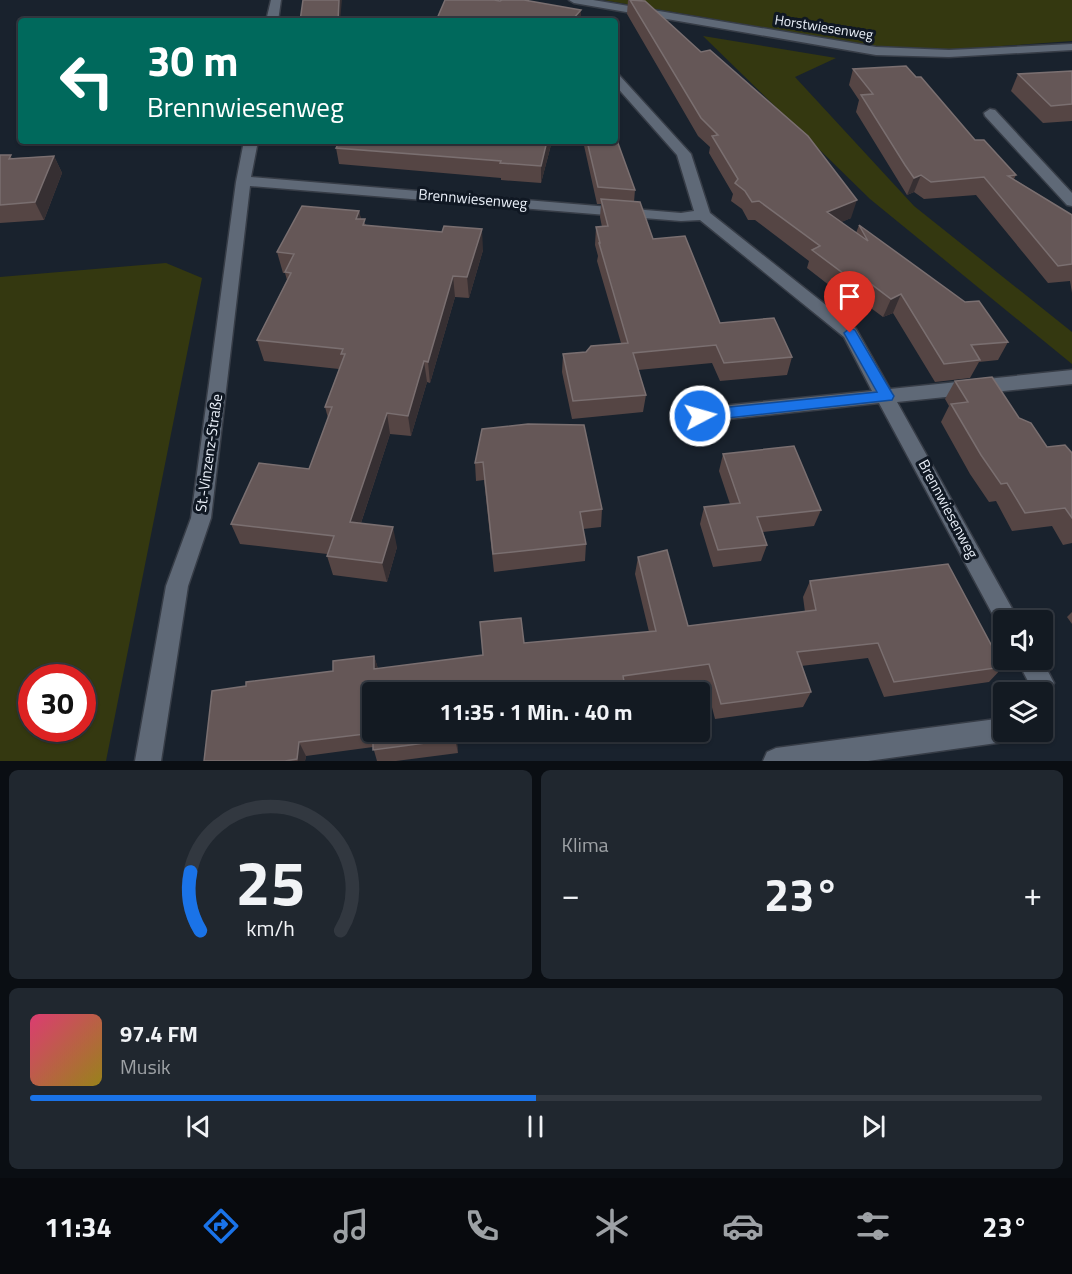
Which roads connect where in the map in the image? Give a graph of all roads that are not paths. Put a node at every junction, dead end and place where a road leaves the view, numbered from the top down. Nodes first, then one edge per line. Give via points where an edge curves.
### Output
1 (276, 0) edge
2 (574, 0) edge
3 (273, 18) edge
4 (1072, 48) edge
5 (618, 81) edge
6 (990, 113) dead end
7 (249, 144) edge
8 (243, 182) junction
9 (1072, 202) edge
10 (702, 215) junction
11 (1072, 377) edge
12 (887, 396) junction
13 (700, 416) dead end
14 (1002, 610) edge
15 (993, 731) edge
16 (148, 761) edge
17 (776, 761) edge

1 - 3 street
2 - 4 street, Horstwiesenweg via 885,52 937,54
5 - 10 street via 684,154
6 - 9 street
7 - 8 street, St.-Vinzenz-Straße
8 - 10 street, Brennwiesenweg
8 - 16 street, St.-Vinzenz-Straße via 201,518 177,586
10 - 12 street, Brennwiesenweg via 850,333
11 - 12 street
12 - 13 street
12 - 14 street, Brennwiesenweg
15 - 17 street

